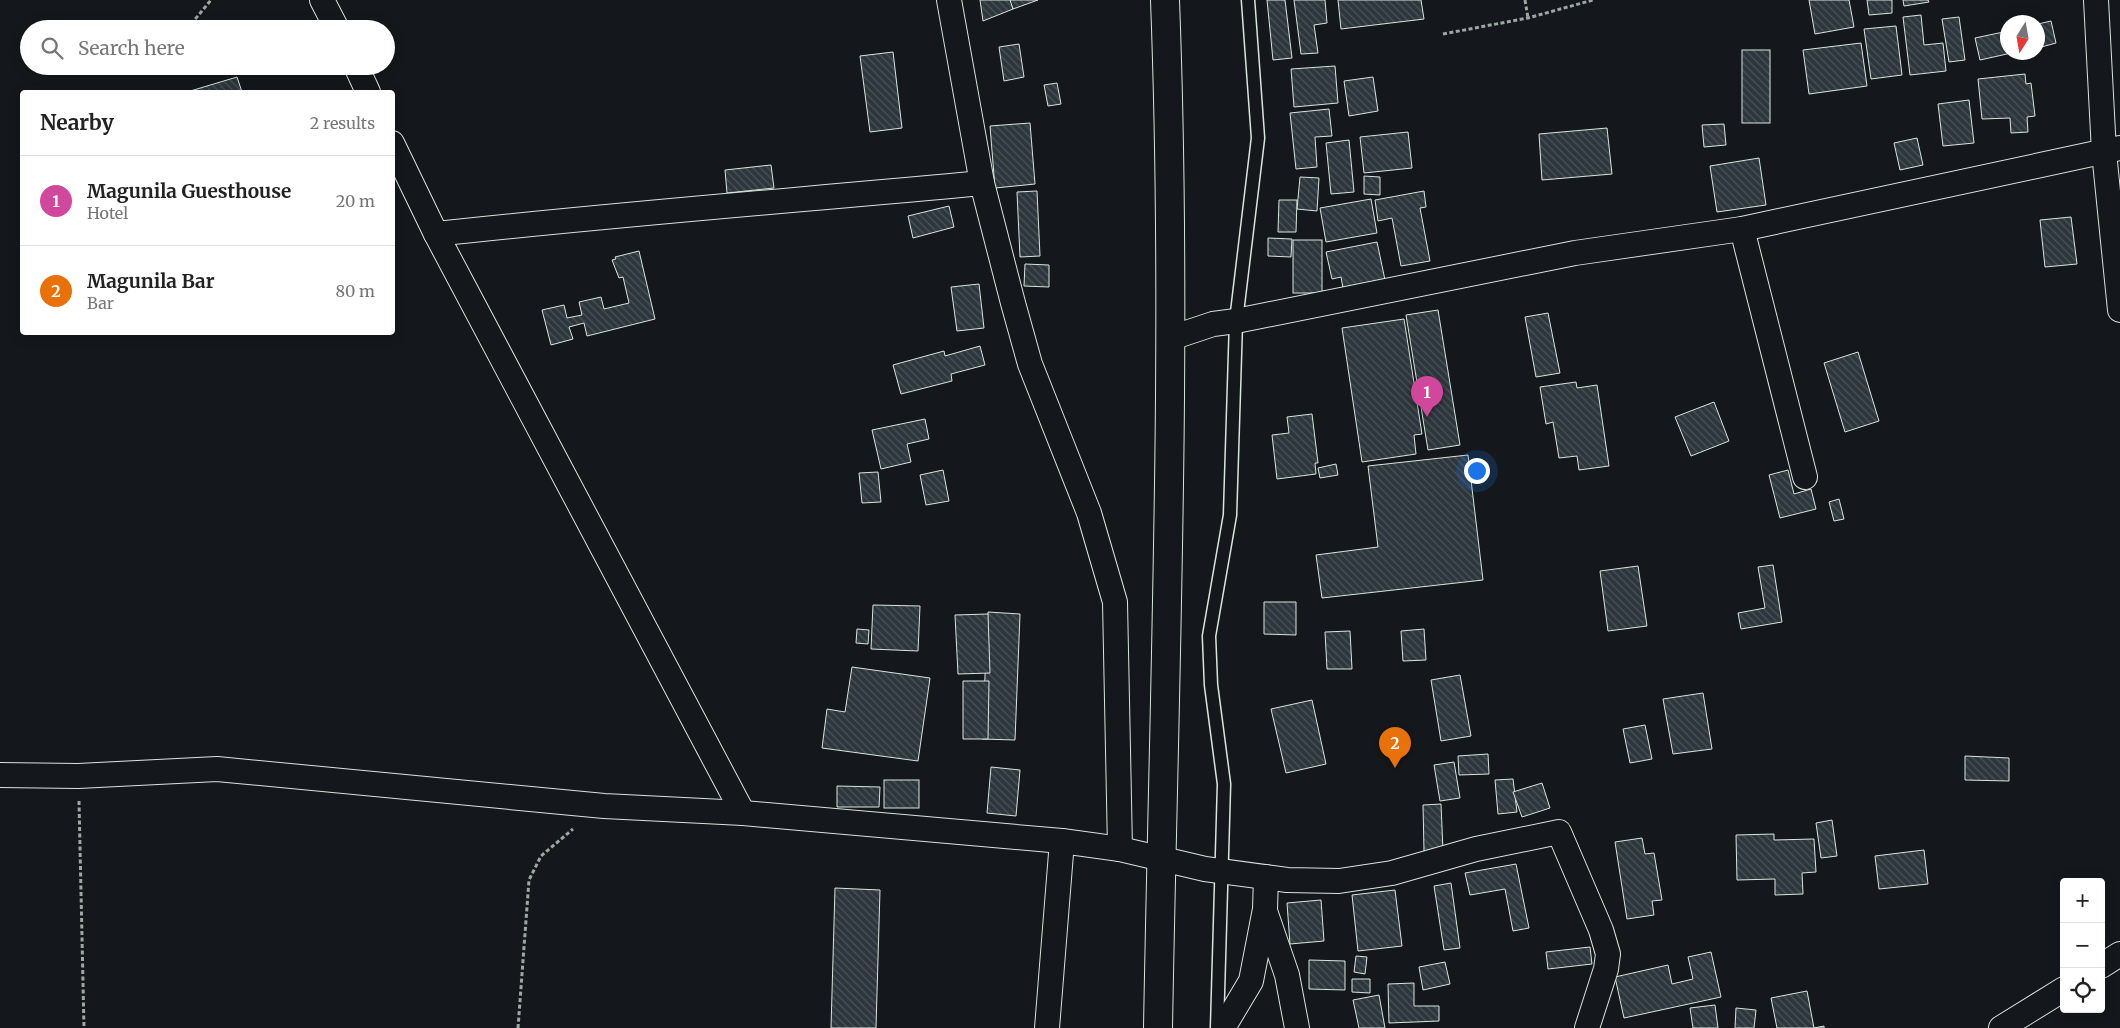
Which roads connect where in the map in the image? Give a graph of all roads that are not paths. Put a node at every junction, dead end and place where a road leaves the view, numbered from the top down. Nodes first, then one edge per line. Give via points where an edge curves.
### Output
1 (322, 0) edge
2 (949, 0) edge
3 (1165, 0) edge
4 (1248, 0) edge
5 (2096, 0) edge
6 (332, 20) edge
7 (360, 75) edge
8 (367, 90) edge
9 (395, 149) edge
10 (2112, 150) edge
11 (982, 183) junction
12 (1742, 229) junction
13 (436, 234) junction
14 (2120, 310) edge
15 (1236, 321) junction
16 (1171, 338) junction
17 (1805, 477) dead end
18 (0, 775) edge
19 (743, 814) junction
20 (1062, 841) junction
21 (1120, 849) junction
22 (1161, 858) junction
23 (1221, 871) junction
24 (1266, 877) junction
25 (1265, 909) junction
26 (2120, 954) edge
27 (2105, 963) edge
28 (2060, 991) edge
29 (1047, 1028) edge
30 (1158, 1028) edge
31 (1217, 1028) edge
32 (1223, 1028) edge
33 (1297, 1028) edge
34 (1587, 1028) edge
35 (2001, 1028) edge

1 - 6 street
2 - 11 street
3 - 16 highway
4 - 15 lane via 1258,138
5 - 10 street
7 - 8 street
9 - 13 street
10 - 12 street
10 - 14 street
11 - 13 street via 611,215
11 - 21 street via 1030,364 1089,513 1115,602
12 - 15 street via 1575,253
12 - 17 street
13 - 19 street
15 - 16 street via 1213,324
15 - 23 lane via 1230,514 1209,636 1211,686 1224,784
16 - 22 highway
18 - 19 street via 78,776 217,769 604,806
19 - 20 street
20 - 21 street
20 - 29 street
21 - 22 street
22 - 23 street
22 - 30 highway
23 - 24 street
23 - 31 lane
24 - 25 street
24 - 34 street via 1339,881 1392,873 1476,849 1559,832 1608,954
25 - 32 street via 1251,981
25 - 33 street via 1287,975
26 - 27 street
28 - 35 street

